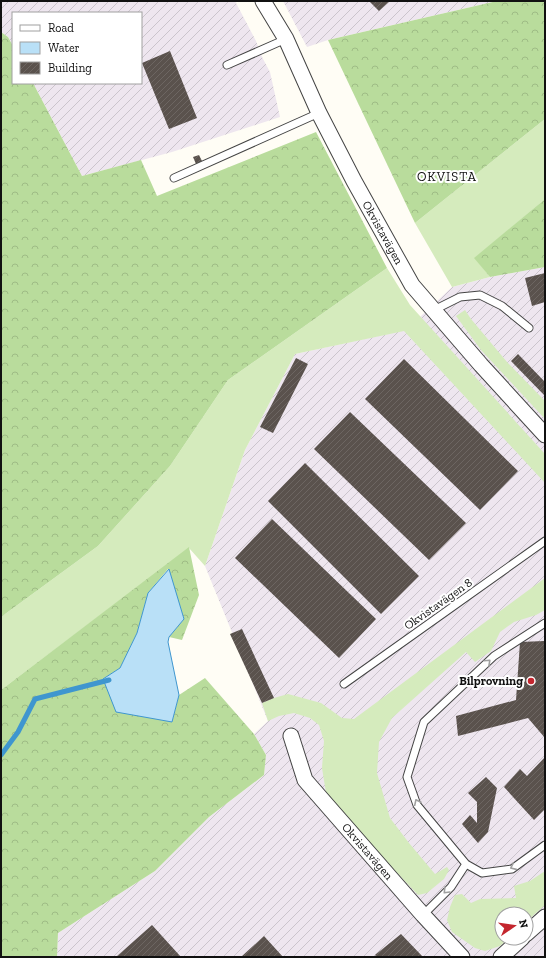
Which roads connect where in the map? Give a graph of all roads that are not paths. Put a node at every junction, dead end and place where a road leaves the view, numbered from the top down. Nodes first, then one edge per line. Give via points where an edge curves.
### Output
1 (263, 1) edge
2 (286, 39) junction
3 (227, 65) dead end
4 (319, 113) junction
5 (174, 178) dead end
6 (434, 310) junction
7 (529, 328) dead end
8 (545, 435) edge
9 (545, 541) edge
10 (545, 623) edge
11 (344, 684) dead end
12 (291, 736) dead end
13 (545, 846) edge
14 (466, 864) junction
15 (423, 915) junction
16 (545, 917) edge
17 (534, 927) edge
18 (513, 946) edge
19 (462, 957) edge
20 (501, 957) edge

1 - 2 street, Okvistavägen
2 - 3 lane
2 - 4 street, Okvistavägen
4 - 5 lane
4 - 6 street, Okvistavägen via 412,285
6 - 7 lane via 460,297 480,295 502,306
6 - 8 street, Okvistavägen
9 - 11 lane, Okvistavägen 8
14 -> 10 lane via 417,805 407,777 424,722 494,656
12 - 15 street, Okvistavägen via 305,780
13 -> 14 lane via 512,869 482,873
14 -> 15 lane via 451,887
15 - 19 street, Okvistavägen
16 - 17 street
18 - 20 street

